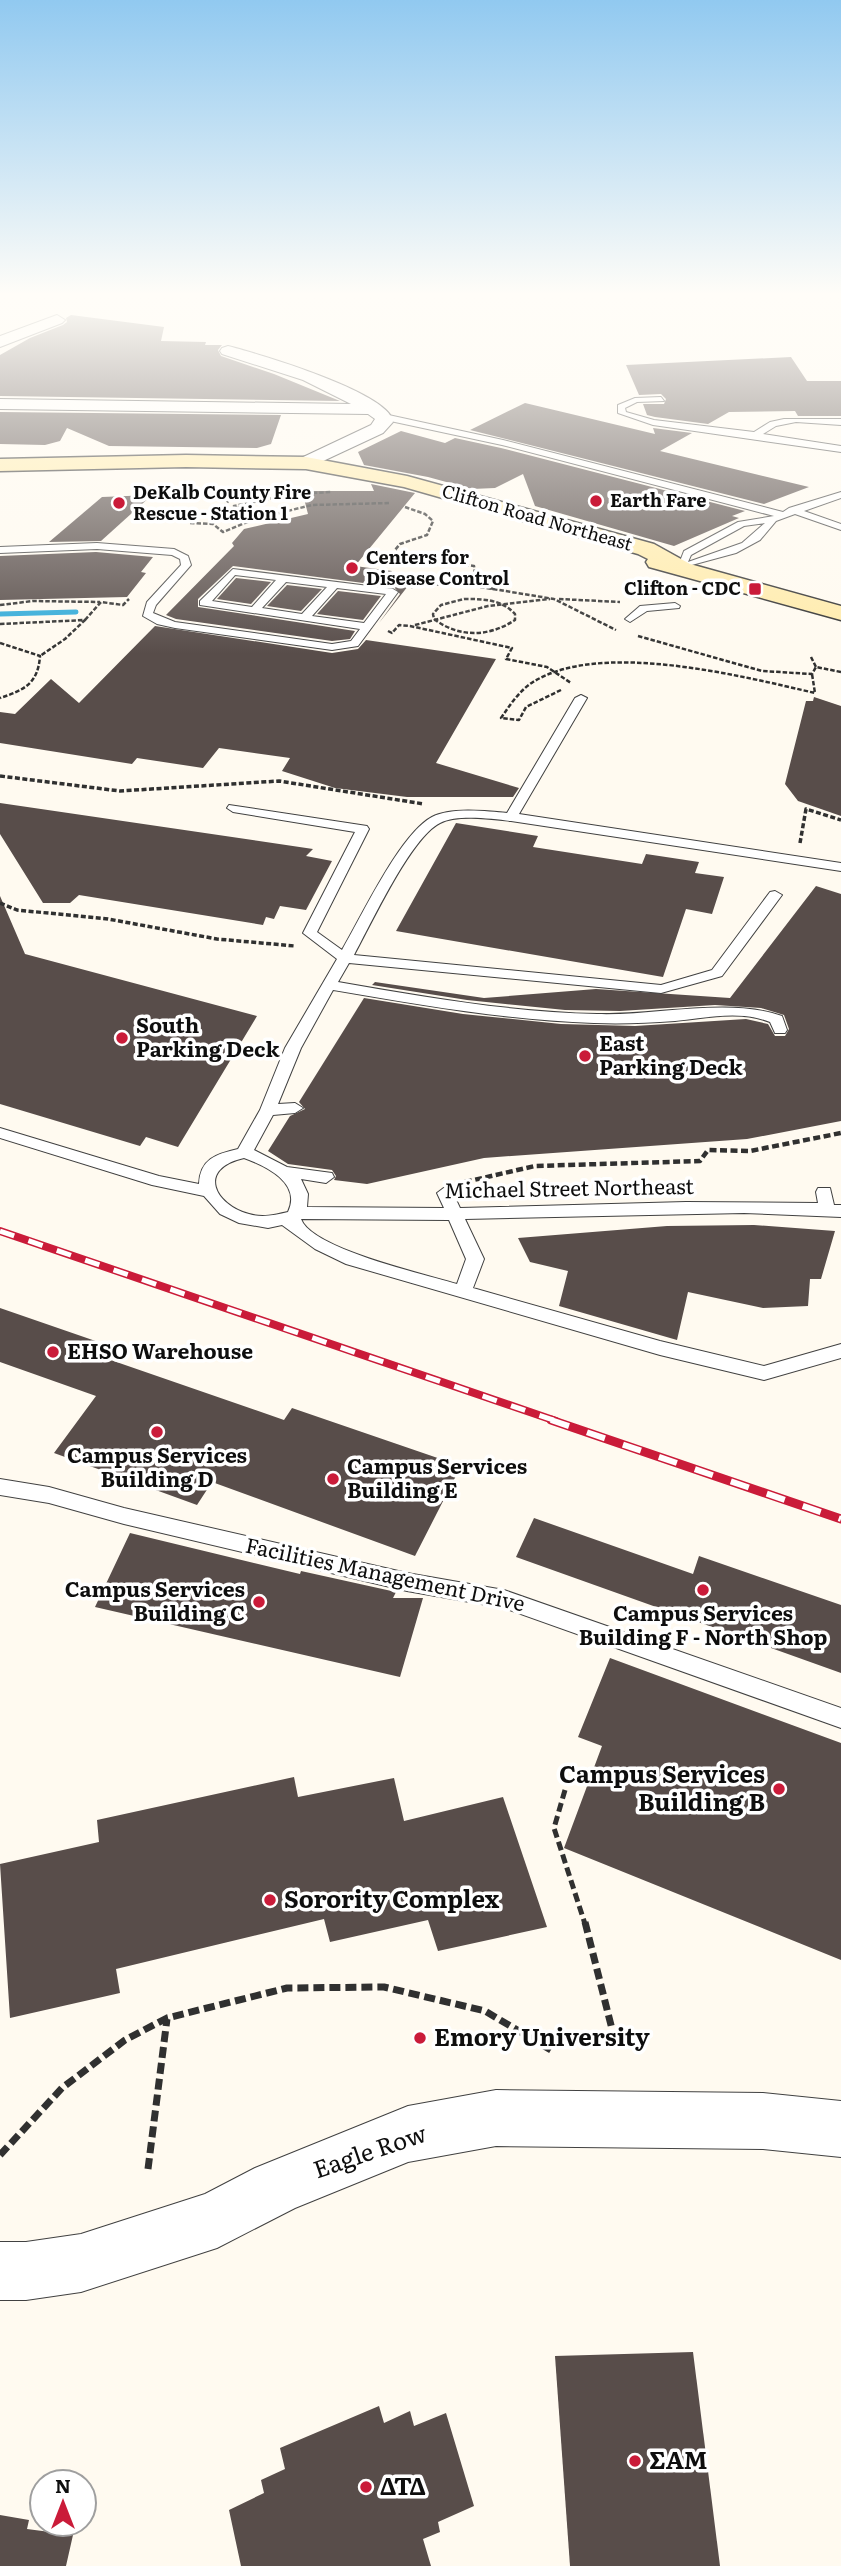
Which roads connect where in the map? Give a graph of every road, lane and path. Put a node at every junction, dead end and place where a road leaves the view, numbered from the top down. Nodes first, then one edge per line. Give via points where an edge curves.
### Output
1 (379, 415) edge
2 (385, 415) edge
3 (631, 415) edge
4 (792, 415) edge
5 (841, 422) edge
6 (768, 424) junction
7 (756, 435) junction
8 (841, 449) edge
9 (306, 463) junction
10 (266, 464) junction
11 (0, 466) edge
12 (342, 492) dead end
13 (294, 494) junction
14 (841, 495) edge
15 (782, 515) junction
16 (267, 516) junction
17 (251, 521) junction
18 (190, 523) dead end
19 (841, 527) edge
20 (0, 550) edge
21 (681, 567) junction
22 (284, 578) junction
23 (334, 585) junction
24 (407, 586) dead end
25 (493, 589) junction
26 (555, 599) junction
27 (101, 602) dead end
28 (502, 603) junction
29 (0, 605) edge
30 (675, 606) dead end
31 (644, 608) junction
32 (255, 610) junction
33 (841, 612) edge
34 (305, 617) junction
35 (630, 619) dead end
36 (437, 622) junction
37 (0, 624) edge
38 (410, 626) junction
39 (366, 629) junction
40 (619, 631) dead end
41 (632, 635) dead end
42 (0, 643) edge
43 (40, 656) junction
44 (811, 657) dead end
45 (816, 667) junction
46 (841, 672) edge
47 (556, 673) junction
48 (812, 674) junction
49 (568, 687) junction
50 (0, 698) edge
51 (562, 698) dead end
52 (581, 698) dead end
53 (233, 808) dead end
54 (511, 817) junction
55 (841, 867) edge
56 (775, 895) dead end
57 (0, 903) edge
58 (342, 962) junction
59 (329, 985) junction
60 (780, 1030) dead end
61 (295, 1108) dead end
62 (268, 1110) junction
63 (0, 1133) edge
64 (841, 1133) edge
65 (244, 1153) junction
66 (285, 1172) junction
67 (326, 1177) dead end
68 (208, 1191) junction
69 (824, 1192) dead end
70 (445, 1193) dead end
71 (834, 1210) edge
72 (436, 1215) junction
73 (454, 1215) junction
74 (292, 1216) junction
75 (463, 1293) junction
76 (841, 1351) edge
77 (0, 1488) edge
78 (841, 1718) edge
79 (565, 1790) dead end
80 (167, 2018) junction
81 (616, 2045) dead end
82 (551, 2050) dead end
83 (841, 2130) edge
84 (0, 2155) edge
85 (148, 2169) dead end
86 (0, 2271) edge

1 - 9 street via 384,422 377,429
2 - 15 lane
3 - 7 lane via 653,422
4 - 6 lane
5 - 6 lane
6 - 7 lane
7 - 8 lane
9 - 10 main road, Clifton Road Northeast
9 - 21 main road, Clifton Road Northeast via 428,488 646,549
10 - 11 main road, Clifton Road Northeast via 186,461
10 - 21 main road, Clifton Road Northeast via 401,490 613,552
12 - 13 path
13 - 16 path via 234,506
13 - 17 path via 259,486 232,496 220,512
14 - 15 lane
15 - 19 lane
15 - 21 lane via 766,531 719,557
15 - 21 lane via 741,524 687,553
16 - 17 path
16 - 25 path via 312,505 391,503 407,508 433,522 427,535 400,544 395,550 399,555 474,566 476,581
17 - 18 path via 223,532 212,524
20 - 39 lane via 79,546 164,549 185,558 186,565 147,614 175,625 332,647 355,644
21 - 33 main road, Clifton Road Northeast
22 - 23 lane
22 - 32 lane
22 - 32 lane via 233,572 204,603
23 - 34 lane
23 - 39 lane via 393,592
24 - 25 path via 452,583
25 - 26 path
26 - 28 path
26 - 31 path via 613,600
26 - 40 path
27 - 29 path
28 - 36 path
28 - 36 path via 481,598 451,601 437,608 433,614
28 - 36 path via 515,614 515,620 494,632 468,633
30 - 31 lane
31 - 35 lane
32 - 34 lane
34 - 39 lane
36 - 38 path
37 - 43 path via 85,620
38 - 39 path via 399,625 392,633 387,631 391,623 379,631
38 - 47 path via 512,648 506,659
41 - 48 path via 762,671
42 - 43 path
43 - 50 path via 40,672 30,688
44 - 45 path
45 - 46 path
45 - 48 path
47 - 48 path via 600,665 650,664 733,673 815,693
47 - 49 path via 572,682
47 - 49 path via 536,680 514,698 501,718 519,720 526,707
49 - 51 path
52 - 54 lane
53 - 58 lane via 363,829 310,933
54 - 55 lane
54 - 58 lane via 474,814 437,819 413,839
56 - 58 lane via 717,973 661,989
57 - 58 path via 17,910 108,919 216,939 299,946
58 - 59 lane
59 - 60 lane via 498,1012 570,1018 760,1012 777,1019
59 - 62 lane via 293,1048
61 - 62 lane
62 - 65 lane
63 - 68 lane via 158,1181
64 - 72 path via 750,1152 708,1150 700,1161 535,1166 430,1191
65 - 66 lane via 261,1157
65 - 68 lane via 225,1154 211,1164
66 - 67 lane
66 - 74 lane via 300,1192
68 - 74 lane via 220,1207 234,1215 269,1222
69 - 71 lane
70 - 73 lane
71 - 73 lane, Michael Street Northeast via 643,1201
72 - 73 lane, Michael Street Northeast
72 - 74 lane, Michael Street Northeast
73 - 75 lane via 475,1259
74 - 75 lane via 321,1245 352,1260
75 - 76 lane via 764,1373
77 - 78 lane, Facilities Management Drive via 49,1495 407,1582 504,1599
79 - 81 path via 554,1828 592,1941
80 - 82 path via 287,1988 384,1987 485,2011
80 - 84 path via 125,2040 62,2088
80 - 85 path
83 - 86 street, Eagle Row via 763,2121 496,2118 408,2134 324,2166 217,2219 155,2241 81,2263

